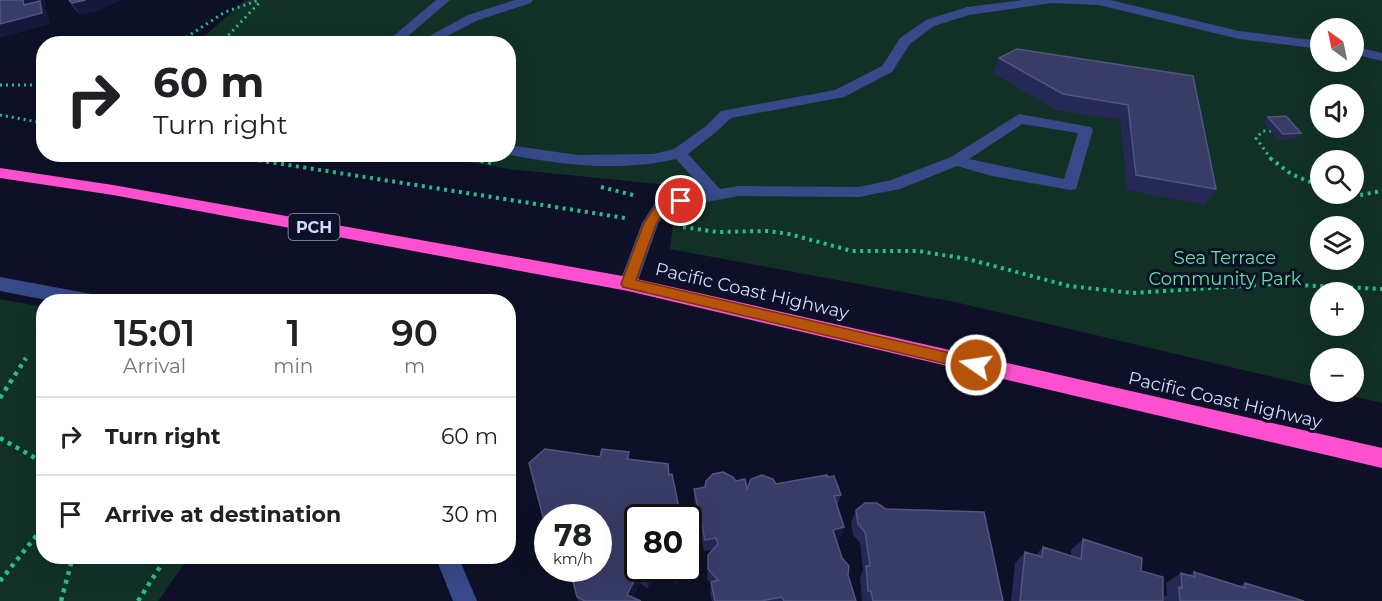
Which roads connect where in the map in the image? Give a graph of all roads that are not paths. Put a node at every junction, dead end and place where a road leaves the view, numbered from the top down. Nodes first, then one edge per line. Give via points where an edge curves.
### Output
1 (444, 0) edge
2 (527, 0) edge
3 (1053, 0) edge
4 (400, 36) edge
5 (437, 36) edge
6 (1310, 44) edge
7 (1364, 53) edge
8 (1382, 57) edge
9 (516, 151) edge
10 (679, 153) junction
11 (956, 161) junction
12 (0, 173) edge
13 (716, 195) junction
14 (0, 284) edge
15 (628, 284) junction
16 (54, 294) edge
17 (1382, 458) edge
18 (449, 564) edge
19 (465, 601) edge

1 - 4 street
2 - 5 street via 472,18
3 - 6 street via 1099,1 1239,35
3 - 10 street via 967,10 930,23 905,41 887,69 839,94 726,114
7 - 8 street
9 - 10 street via 578,160 653,159
10 - 13 street
11 - 11 street via 1019,119 1086,130 1070,185
11 - 13 street via 894,185 859,192 739,191
12 - 15 highway, Pacific Coast Highway / PCH
13 - 15 street via 663,204 650,223
14 - 16 street
15 - 17 highway, Pacific Coast Highway / PCH
18 - 19 street

